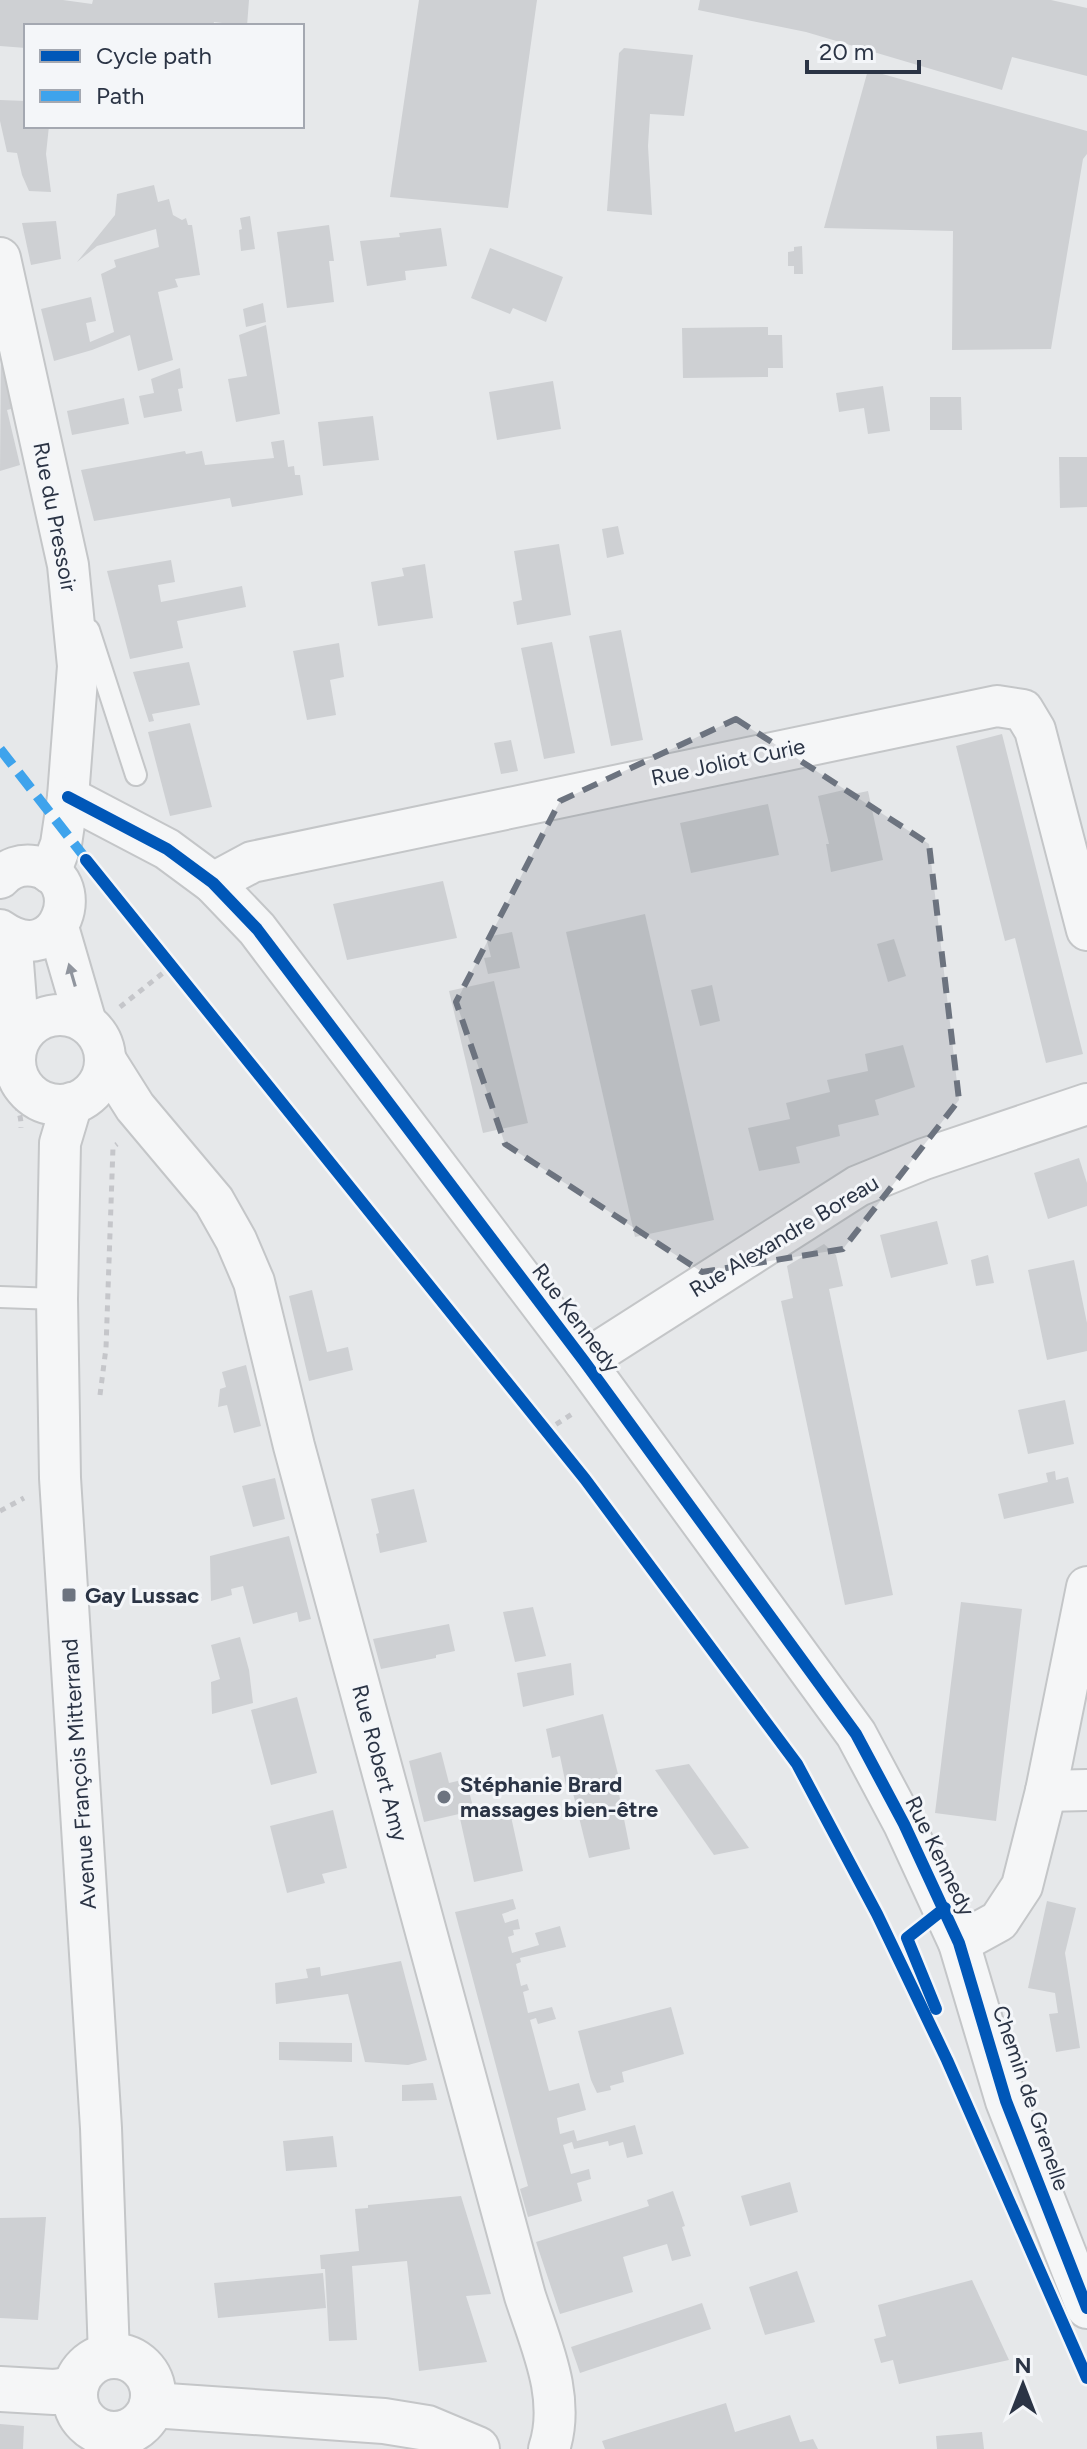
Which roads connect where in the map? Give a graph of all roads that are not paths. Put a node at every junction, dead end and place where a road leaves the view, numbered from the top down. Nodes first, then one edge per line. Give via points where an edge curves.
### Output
1 (0, 258) edge
2 (68, 565) junction
3 (136, 775) dead end
4 (68, 797) junction
5 (50, 873) junction
6 (0, 878) edge
7 (213, 883) junction
8 (58, 927) junction
9 (1087, 930) edge
10 (5, 934) edge
11 (102, 1016) junction
12 (19, 1040) junction
13 (76, 1089) junction
14 (1087, 1104) edge
15 (0, 1297) edge
16 (57, 1299) junction
17 (584, 1361) junction
18 (1087, 1587) edge
19 (1087, 1790) edge
20 (1046, 1791) junction
21 (959, 1943) junction
22 (1087, 2308) edge
23 (109, 2356) junction
24 (0, 2389) edge
25 (75, 2389) junction
26 (152, 2405) junction
27 (114, 2441) edge
28 (477, 2449) edge
29 (549, 2449) edge

1 - 2 street, Rue du Pressoir
2 - 3 lane
2 - 4 street, Rue du Pressoir via 78,666
4 - 5 street, Rue du Pressoir via 61,844
4 - 7 street, Rue Kennedy via 167,849
5 - 6 street via 28,865
5 - 8 street via 59,881 66,905
7 - 9 street, Rue Joliot Curie via 252,862 997,706 1023,710 1035,730
7 - 17 street, Rue Kennedy via 257,929
8 - 10 street via 36,941
11 -> 8 street
10 - 12 street
11 - 12 street via 41,1018
11 - 13 street via 97,1033 103,1046
12 - 13 street via 17,1076 24,1087
13 - 16 street, Avenue François Mitterrand via 60,1143
13 - 29 street, Rue Robert Amy via 142,1114 214,1201 254,1282 294,1446 554,2386
14 - 17 street, Rue Alexandre Boreau via 858,1186
15 - 16 lane
16 - 23 street, Avenue François Mitterrand via 60,1478 101,2128
17 - 21 street, Rue Kennedy via 856,1734
18 - 20 street
19 - 20 street
20 - 21 street via 1022,1886 999,1921
21 - 22 street, Chemin de Grenelle via 1006,2101
23 - 25 street via 86,2367
23 - 26 street via 134,2361 144,2370
24 - 25 street
25 - 27 street via 75,2403 89,2425
26 - 27 street via 137,2426
26 - 28 street via 384,2421 427,2428

